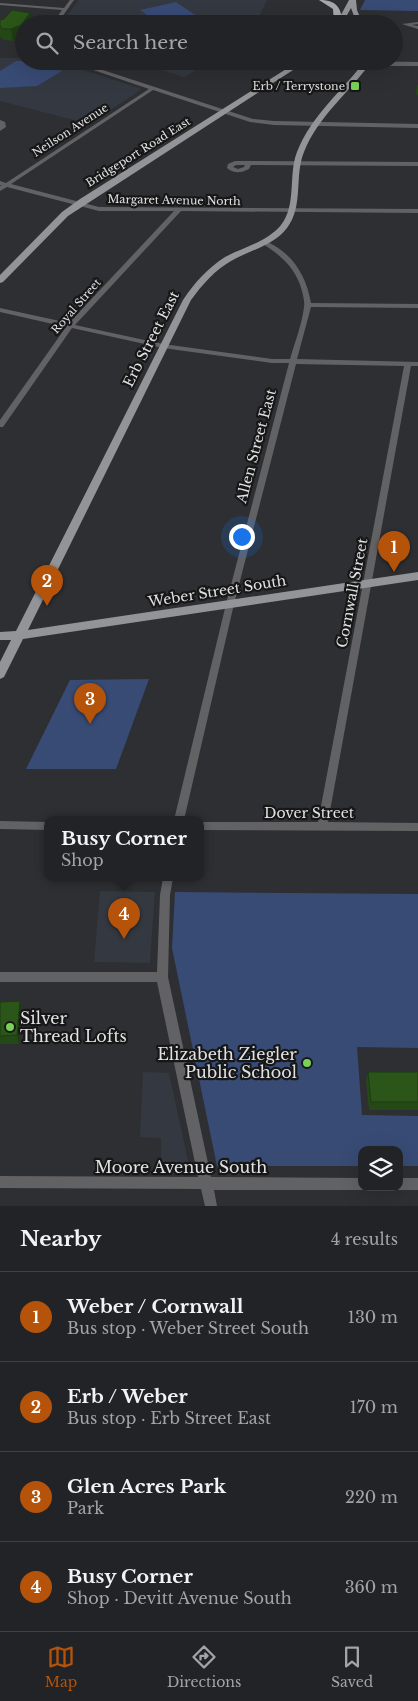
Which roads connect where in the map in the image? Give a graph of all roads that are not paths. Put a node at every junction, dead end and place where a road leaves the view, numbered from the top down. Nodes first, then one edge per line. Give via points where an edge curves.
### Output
1 (28, 0) edge
2 (72, 0) edge
3 (323, 0) edge
4 (352, 0) edge
5 (0, 4) edge
6 (20, 5) junction
7 (65, 9) junction
8 (61, 15) edge
9 (339, 15) edge
10 (344, 15) edge
11 (356, 15) edge
12 (418, 23) edge
13 (418, 28) edge
14 (403, 63) edge
15 (418, 64) edge
16 (96, 70) edge
17 (290, 70) edge
18 (359, 70) edge
19 (152, 89) junction
20 (223, 112) junction
21 (0, 122) edge
22 (313, 124) junction
23 (418, 126) edge
24 (0, 129) edge
25 (248, 163) dead end
26 (297, 163) junction
27 (418, 164) edge
28 (3, 184) edge
29 (0, 189) edge
30 (78, 204) junction
31 (178, 210) junction
32 (292, 211) junction
33 (418, 211) edge
34 (262, 242) junction
35 (0, 280) edge
36 (308, 305) junction
37 (418, 306) edge
38 (0, 310) edge
39 (70, 326) junction
40 (163, 346) junction
41 (292, 362) junction
42 (408, 364) junction
43 (418, 364) edge
44 (0, 425) edge
45 (418, 576) edge
46 (368, 584) junction
47 (230, 604) junction
48 (0, 636) edge
49 (20, 636) junction
50 (0, 674) edge
51 (180, 816) edge
52 (0, 825) edge
53 (44, 826) edge
54 (204, 826) edge
55 (322, 827) junction
56 (418, 827) edge
57 (167, 881) edge
58 (0, 977) edge
59 (162, 977) junction
60 (0, 1182) edge
61 (207, 1183) junction
62 (358, 1184) edge
63 (403, 1184) edge
64 (418, 1184) edge
65 (211, 1206) edge

1 - 6 street
2 - 7 street
3 - 9 highway via 337,8
4 - 10 main road
4 - 11 main road
5 - 6 street
6 - 7 street
7 - 8 street
12 - 13 street via 404,24
14 - 15 street
16 - 19 street
17 - 20 main road, Bridgeport Road East
18 - 22 main road, Erb Street East
19 - 20 street
19 - 28 street, Neilson Avenue
20 - 22 street via 252,121
20 - 30 main road, Bridgeport Road East
21 - 24 street via 3,127
22 - 23 street
22 - 26 main road, Erb Street East
25 - 26 street
26 - 27 street
26 - 32 main road, Erb Street East
28 - 29 street, Neilson Avenue
28 - 30 street, Margaret Avenue North
30 - 31 street, Margaret Avenue North via 99,208
30 - 35 main road, Bridgeport Road East
31 - 32 street, Margaret Avenue North
31 - 39 street, Royal Street
32 - 33 street, Margaret Avenue North
32 - 34 main road, Erb Street East via 283,228
34 - 36 street, Allen Street East via 296,267 304,281
34 - 40 main road, Erb Street East via 230,258 208,274 187,300
36 - 37 street
36 - 41 street, Allen Street East
38 - 39 street
39 - 40 street
39 - 44 street, Royal Street
40 - 41 street
40 - 49 main road, Erb Street East
41 - 42 street
41 - 47 street, Allen Street East
42 - 43 street
42 - 46 street, Cornwall Street
45 - 46 main road, Weber Street South
46 - 47 main road, Weber Street South
46 - 55 street, Cornwall Street
47 - 49 main road, Weber Street South
47 - 51 street, Allen Street East
48 - 49 main road, Weber Street South
49 - 50 main road, Erb Street East
52 - 53 street
54 - 55 street, Dover Street
55 - 56 street, Dover Street
57 - 59 street via 164,895
58 - 59 street
59 - 61 street
60 - 61 street, Moore Avenue South
61 - 62 street, Moore Avenue South
61 - 65 street
63 - 64 street

